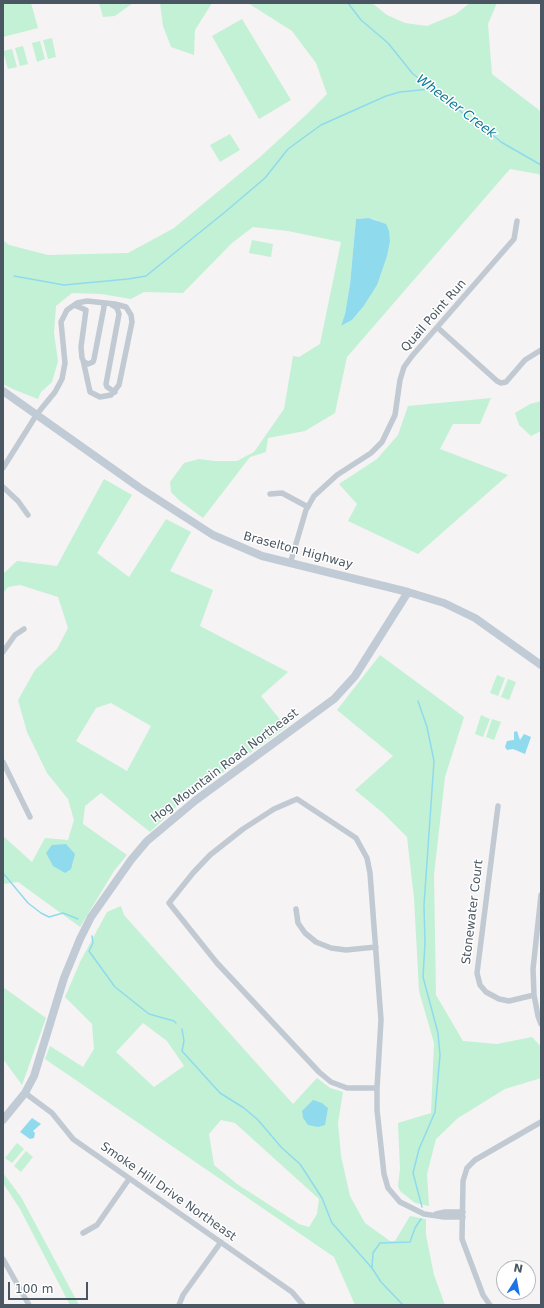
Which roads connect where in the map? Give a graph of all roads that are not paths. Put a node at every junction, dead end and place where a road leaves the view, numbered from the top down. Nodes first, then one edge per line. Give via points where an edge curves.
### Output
1 (517, 221) dead end
2 (103, 303) junction
3 (113, 304) junction
4 (74, 305) junction
5 (438, 328) junction
6 (541, 350) edge
7 (83, 360) junction
8 (3, 391) edge
9 (115, 392) junction
10 (37, 414) junction
11 (3, 468) edge
12 (3, 487) edge
13 (270, 494) dead end
14 (308, 507) junction
15 (28, 515) dead end
16 (290, 564) junction
17 (408, 592) junction
18 (24, 630) dead end
19 (3, 652) edge
20 (541, 665) edge
21 (3, 762) edge
22 (498, 806) dead end
23 (30, 817) dead end
24 (541, 895) edge
25 (296, 909) dead end
26 (376, 947) junction
27 (534, 995) junction
28 (541, 1024) edge
29 (376, 1088) junction
30 (25, 1093) junction
31 (3, 1120) edge
32 (541, 1122) edge
33 (129, 1179) junction
34 (463, 1214) junction
35 (83, 1234) dead end
36 (221, 1242) junction
37 (3, 1258) edge
38 (29, 1305) edge
39 (179, 1305) edge
40 (303, 1305) edge
41 (490, 1305) edge

1 - 5 street, Quail Point Run via 514,239
2 - 3 street
2 - 4 street via 87,301
2 - 7 street via 93,362 88,364
3 - 9 street via 120,314 106,384
3 - 9 street via 126,307 130,311 132,322 119,385
4 - 7 street via 86,310 81,347
4 - 10 street via 67,310 61,322 65,363 62,379
5 - 6 street via 501,383 506,382 525,360
5 - 14 street, Quail Point Run via 404,367 395,415 382,442 371,453 323,486
7 - 9 street via 90,392 100,397
8 - 10 street, Braselton Highway
10 - 11 street
10 - 16 street, Braselton Highway via 187,520 238,547
12 - 15 street
13 - 14 street via 282,493
14 - 16 street, Quail Point Run
16 - 17 street, Braselton Highway
17 - 20 street, Braselton Highway via 444,603 475,618
17 - 30 street, Hog Mountain Road Northeast via 355,676 334,699 196,800 147,840 130,860 91,917 80,939 55,1004 34,1076
18 - 19 street via 15,635
21 - 23 street
22 - 27 street, Stonewater Court via 477,973 480,985 486,992 499,999 509,1001
24 - 27 street via 532,969
25 - 26 street via 298,923 316,942 346,950
26 - 29 street via 381,1020
26 - 29 street via 370,873 363,849 356,838 297,799 243,829 210,855 169,903 217,963 319,1072 331,1082 347,1088
27 - 28 street
29 - 34 street via 384,1174 388,1188 400,1202 424,1214 444,1217
30 - 31 street, Hog Mountain Road Northeast
30 - 33 street, Smoke Hill Drive Northeast via 52,1113 73,1139
32 - 34 street via 475,1160 467,1168 463,1181
33 - 35 street via 97,1225
33 - 36 street, Smoke Hill Drive Northeast
34 - 41 street via 462,1239 482,1295
36 - 39 street via 183,1295
36 - 40 street, Smoke Hill Drive Northeast via 292,1292
37 - 38 street

